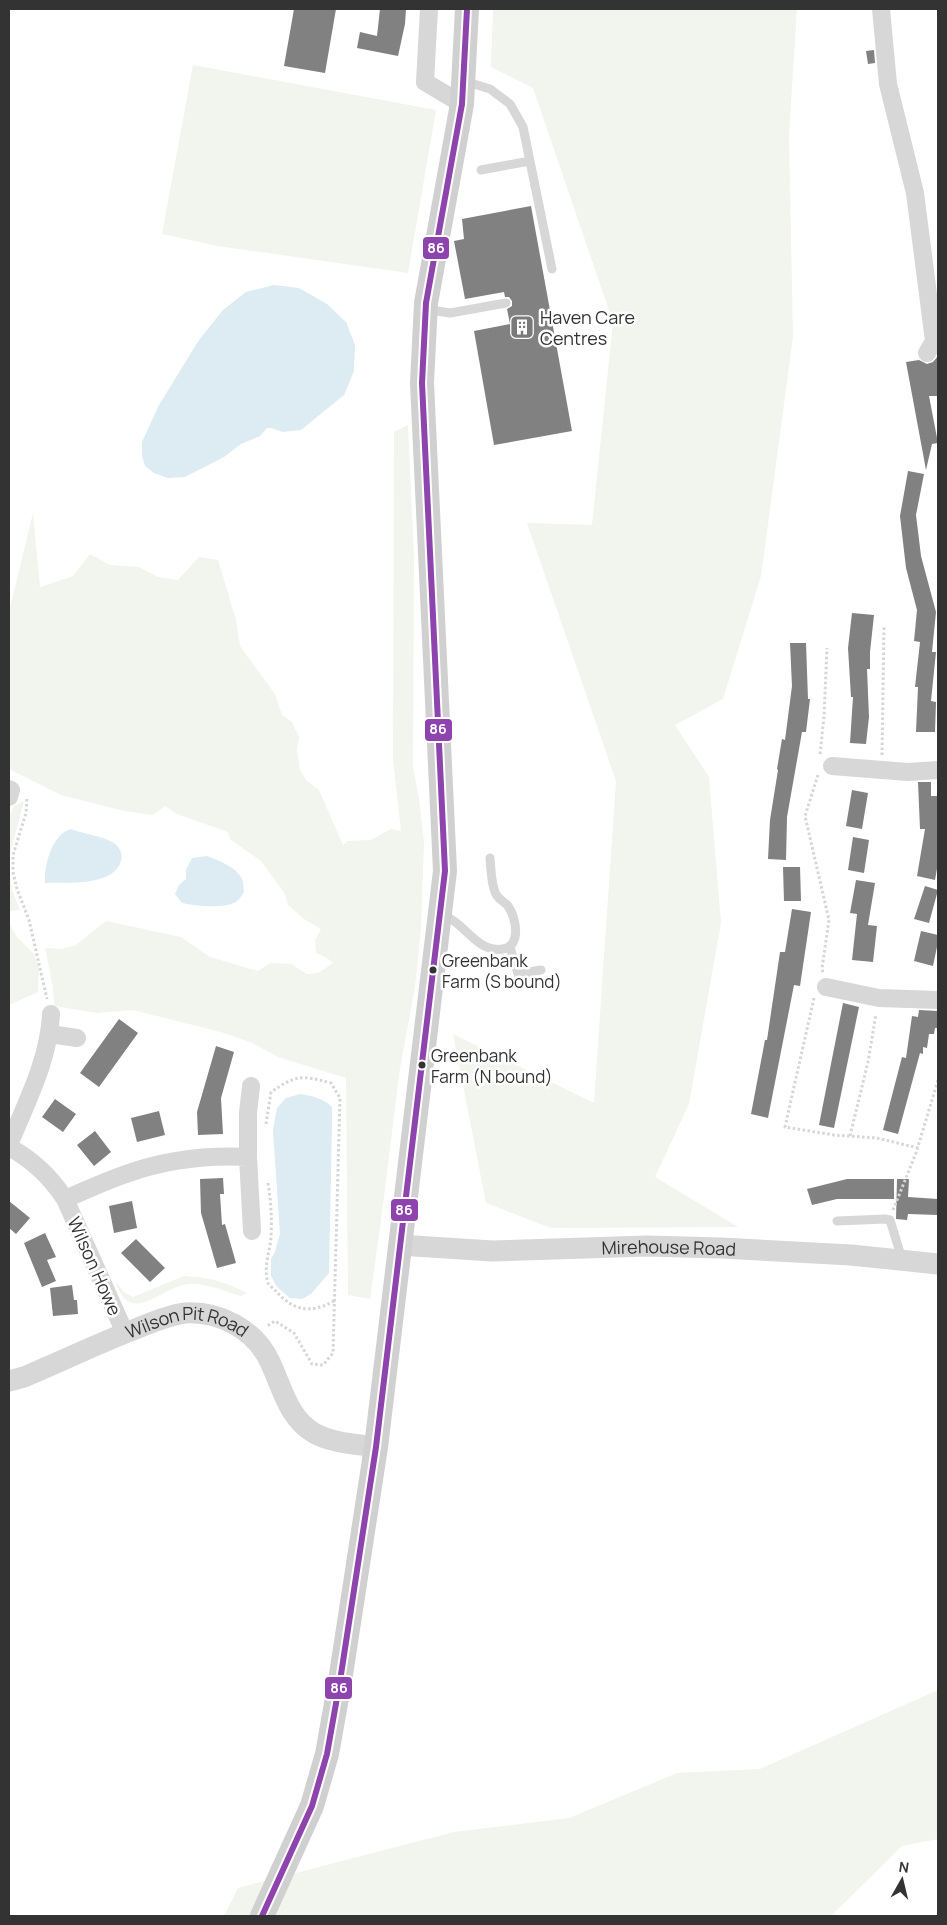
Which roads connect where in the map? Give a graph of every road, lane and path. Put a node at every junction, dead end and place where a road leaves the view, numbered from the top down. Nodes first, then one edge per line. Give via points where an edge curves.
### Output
1 (429, 9) edge
2 (467, 9) edge
3 (882, 9) edge
4 (463, 93) junction
5 (530, 161) junction
6 (481, 170) dead end
7 (552, 269) dead end
8 (506, 303) dead end
9 (425, 310) junction
10 (926, 353) dead end
11 (884, 626) dead end
12 (827, 648) dead end
13 (822, 765) junction
14 (882, 770) junction
15 (938, 770) edge
16 (10, 792) edge
17 (490, 858) dead end
18 (440, 915) junction
19 (510, 947) junction
20 (541, 970) dead end
21 (826, 987) junction
22 (879, 998) junction
23 (938, 1000) edge
24 (51, 1014) joint
25 (50, 1034) junction
26 (77, 1038) dead end
27 (938, 1080) edge
28 (251, 1086) dead end
29 (266, 1128) dead end
30 (850, 1136) junction
31 (9, 1146) edge
32 (918, 1148) junction
33 (248, 1158) junction
34 (267, 1181) dead end
35 (65, 1199) junction
36 (837, 1221) dead end
37 (892, 1222) junction
38 (252, 1231) dead end
39 (399, 1245) junction
40 (902, 1260) junction
41 (938, 1264) edge
42 (334, 1302) junction
43 (125, 1333) junction
44 (252, 1336) junction
45 (9, 1381) edge
46 (376, 1447) junction
47 (262, 1916) edge

1 - 4 street via 425,82
2 - 4 main road
3 - 10 street via 888,84 915,193 934,341
4 - 5 lane via 490,89 510,104 523,127
4 - 9 main road
5 - 6 lane
5 - 7 lane
8 - 9 lane via 450,313
9 - 18 main road via 422,383 445,871
11 - 14 path
12 - 13 path
13 - 14 street
13 - 21 path via 805,816 830,920 822,968
14 - 15 street
16 - 24 path via 27,797 26,813 13,855 13,872 29,920
17 - 19 lane via 494,893 509,908 515,925 515,939
18 - 19 lane via 454,920 486,947
18 - 39 main road
19 - 20 lane via 515,972
21 - 22 street
21 - 30 path via 816,993 785,1127
22 - 23 street
22 - 30 path
24 - 25 street, Wilson Howe
25 - 26 street
25 - 31 street, Wilson Howe via 45,1055
27 - 32 path
28 - 33 street
29 - 42 path via 271,1092 289,1079 308,1077 331,1083 340,1098
30 - 32 path via 877,1138
31 - 35 street, Wilson Howe via 39,1166
32 - 37 path via 893,1209
33 - 35 street, Wilson Howe via 226,1156 179,1160 126,1173
33 - 38 street
34 - 42 path via 272,1206 268,1283 284,1300 306,1310
35 - 43 street, Wilson Howe
36 - 37 lane via 885,1219
37 - 40 lane
39 - 40 street, Mirehouse Road via 492,1251 647,1246 721,1248
39 - 46 main road
40 - 41 street, Mirehouse Road
42 - 44 path via 333,1353 323,1365 312,1364 294,1333 275,1322
43 - 44 street, Wilson Pit Road via 163,1318 209,1314 233,1323
43 - 45 street, Wilson Pit Road via 24,1378
44 - 46 street, Wilson Pit Road via 269,1358 288,1406 299,1421 328,1439
46 - 47 main road via 327,1754 312,1806

